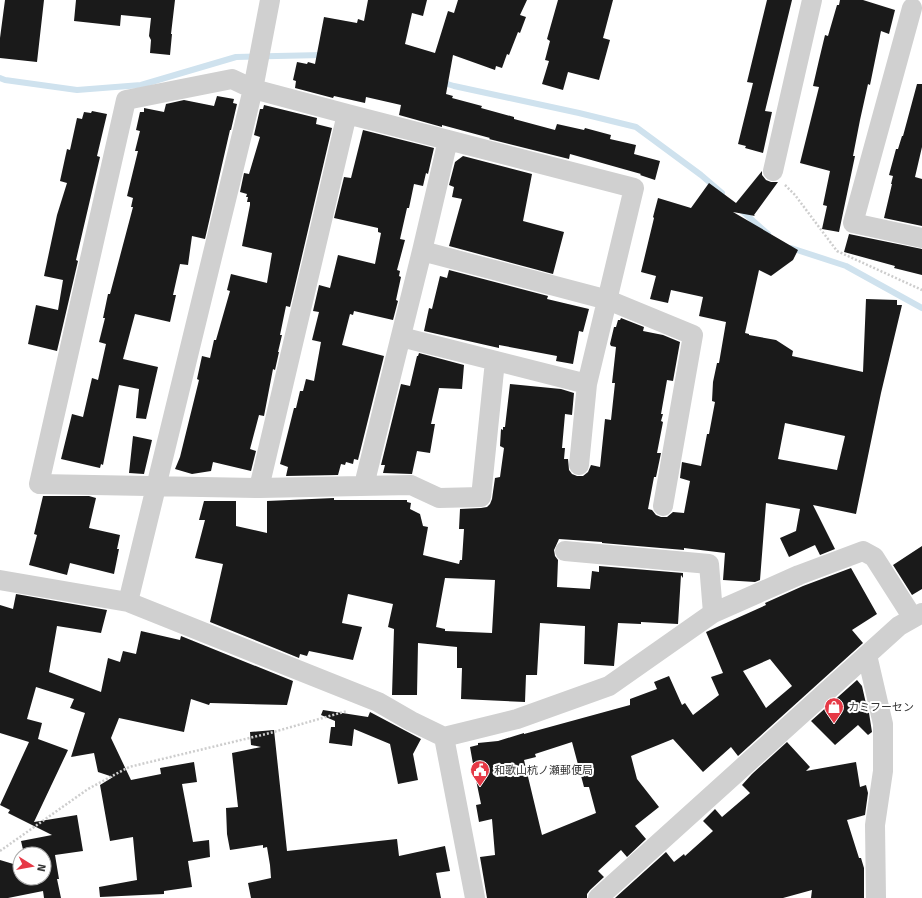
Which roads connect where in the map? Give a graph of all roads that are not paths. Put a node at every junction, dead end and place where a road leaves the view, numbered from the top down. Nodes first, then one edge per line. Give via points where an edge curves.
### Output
1 (270, 0) edge
2 (812, 0) edge
3 (911, 7) edge
4 (253, 90) junction
5 (346, 114) junction
6 (448, 140) junction
7 (773, 171) dead end
8 (922, 238) edge
9 (422, 251) junction
10 (608, 300) junction
11 (401, 337) junction
12 (495, 361) junction
13 (587, 384) junction
14 (579, 465) dead end
15 (364, 485) junction
16 (156, 487) junction
17 (259, 488) junction
18 (663, 506) dead end
19 (566, 550) dead end
20 (0, 580) edge
21 (128, 602) junction
22 (713, 613) junction
23 (918, 616) edge
24 (867, 655) junction
25 (444, 737) junction
26 (475, 898) edge
27 (598, 898) edge
28 (876, 898) edge

1 - 4 street
2 - 7 street
3 - 8 street via 853,223
4 - 5 street
4 - 16 street
4 - 16 street via 232,78 126,100 39,484
5 - 6 street
5 - 17 street
6 - 9 street
6 - 10 street via 634,188
9 - 10 street
9 - 11 street
10 - 13 street
10 - 18 street via 693,335
11 - 12 street
11 - 15 street
12 - 13 street
12 - 15 street via 482,497 439,498 411,485
13 - 14 street
15 - 17 street
16 - 17 street
16 - 21 street
19 - 22 street via 708,564
20 - 21 street
21 - 25 street via 378,702
22 - 23 street via 863,551 874,557
22 - 25 street via 609,686 516,719
23 - 24 street via 900,626
24 - 27 street
24 - 28 street via 883,724 883,771 875,825
25 - 26 street

